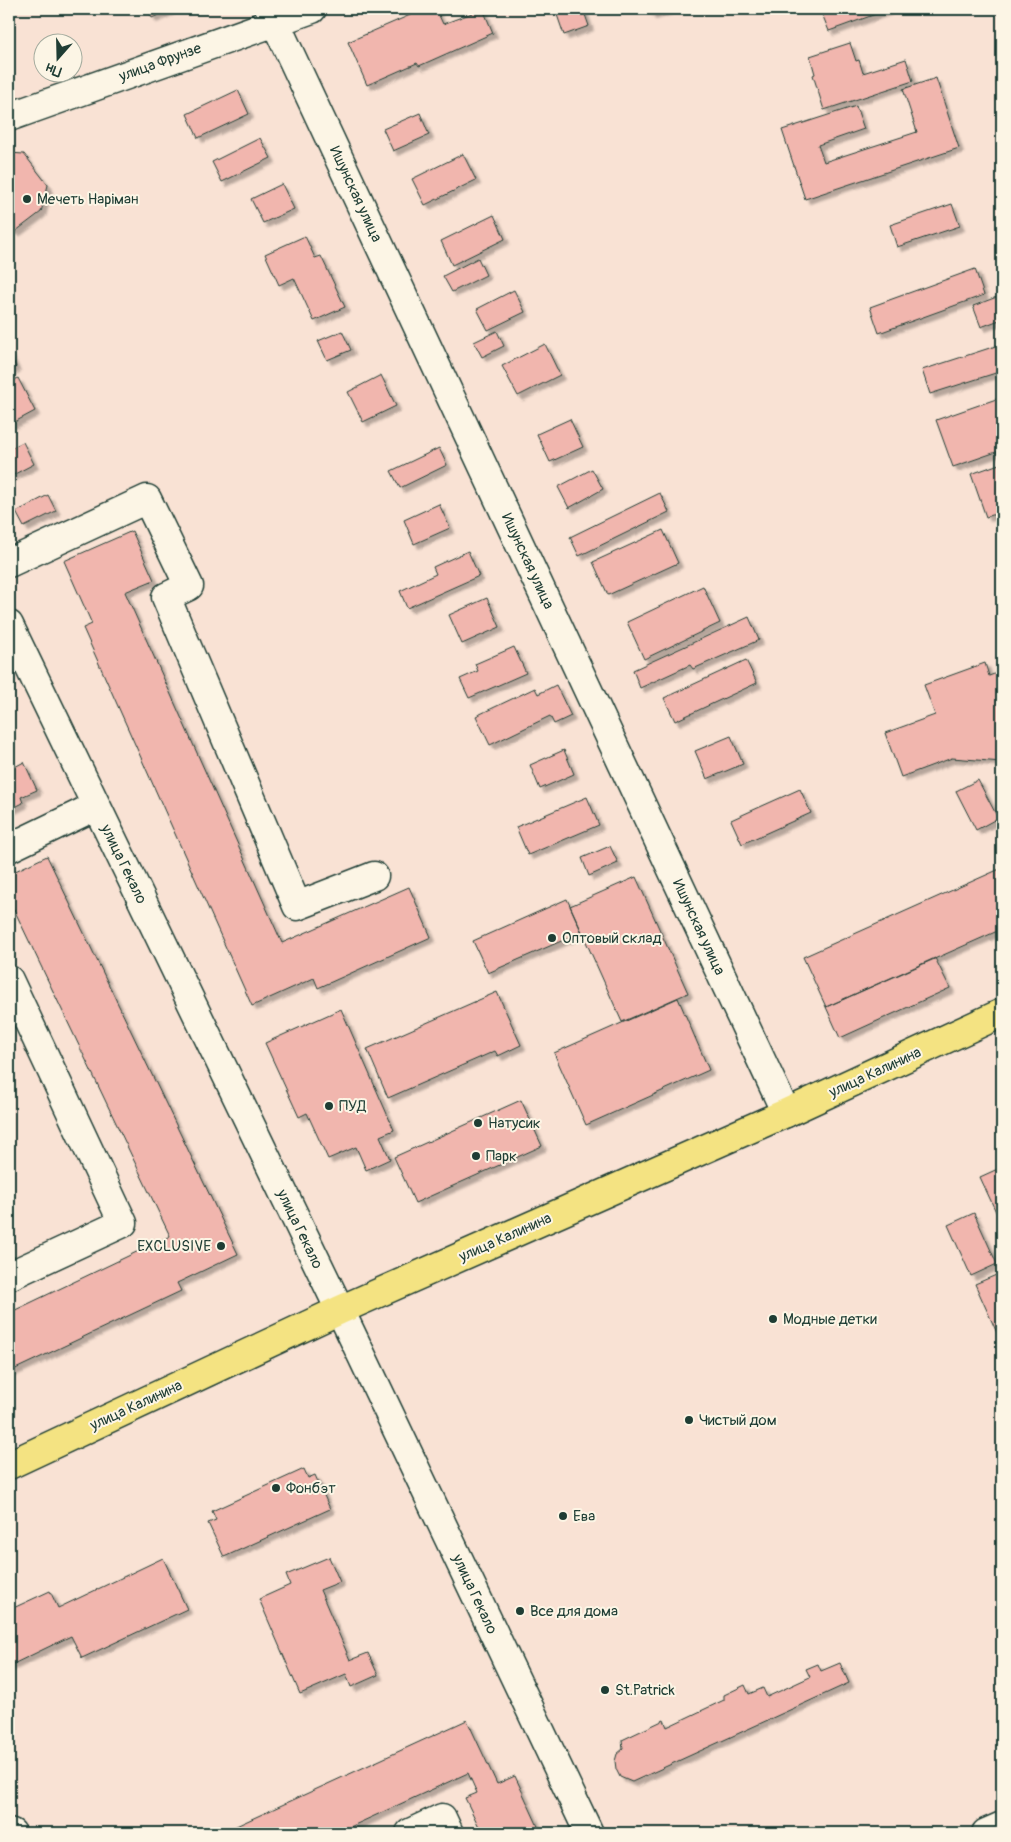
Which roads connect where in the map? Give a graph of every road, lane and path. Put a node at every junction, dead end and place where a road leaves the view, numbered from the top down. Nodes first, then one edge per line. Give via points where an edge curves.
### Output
1 (312, 9) edge
2 (272, 15) edge
3 (9, 117) edge
4 (9, 563) edge
5 (9, 625) edge
6 (96, 806) junction
7 (9, 848) edge
8 (374, 876) dead end
9 (9, 980) edge
10 (1002, 1014) edge
11 (786, 1113) junction
12 (9, 1276) edge
13 (340, 1310) junction
14 (9, 1465) edge
15 (1002, 1826) edge
16 (410, 1833) edge
17 (449, 1833) edge
18 (589, 1833) edge
19 (986, 1833) edge

1 - 2 street, улица Фрунзе
2 - 3 street, улица Фрунзе
2 - 11 street, Ишунская улица
4 - 8 street via 147,499 189,586 166,597 297,906
5 - 6 street, улица Гекало
6 - 7 street
6 - 13 street, улица Гекало
9 - 12 street via 123,1223
10 - 11 main road, улица Калинина
11 - 13 main road, улица Калинина
13 - 14 main road, улица Калинина
13 - 18 street, улица Гекало
15 - 19 street
16 - 17 street via 442,1818

